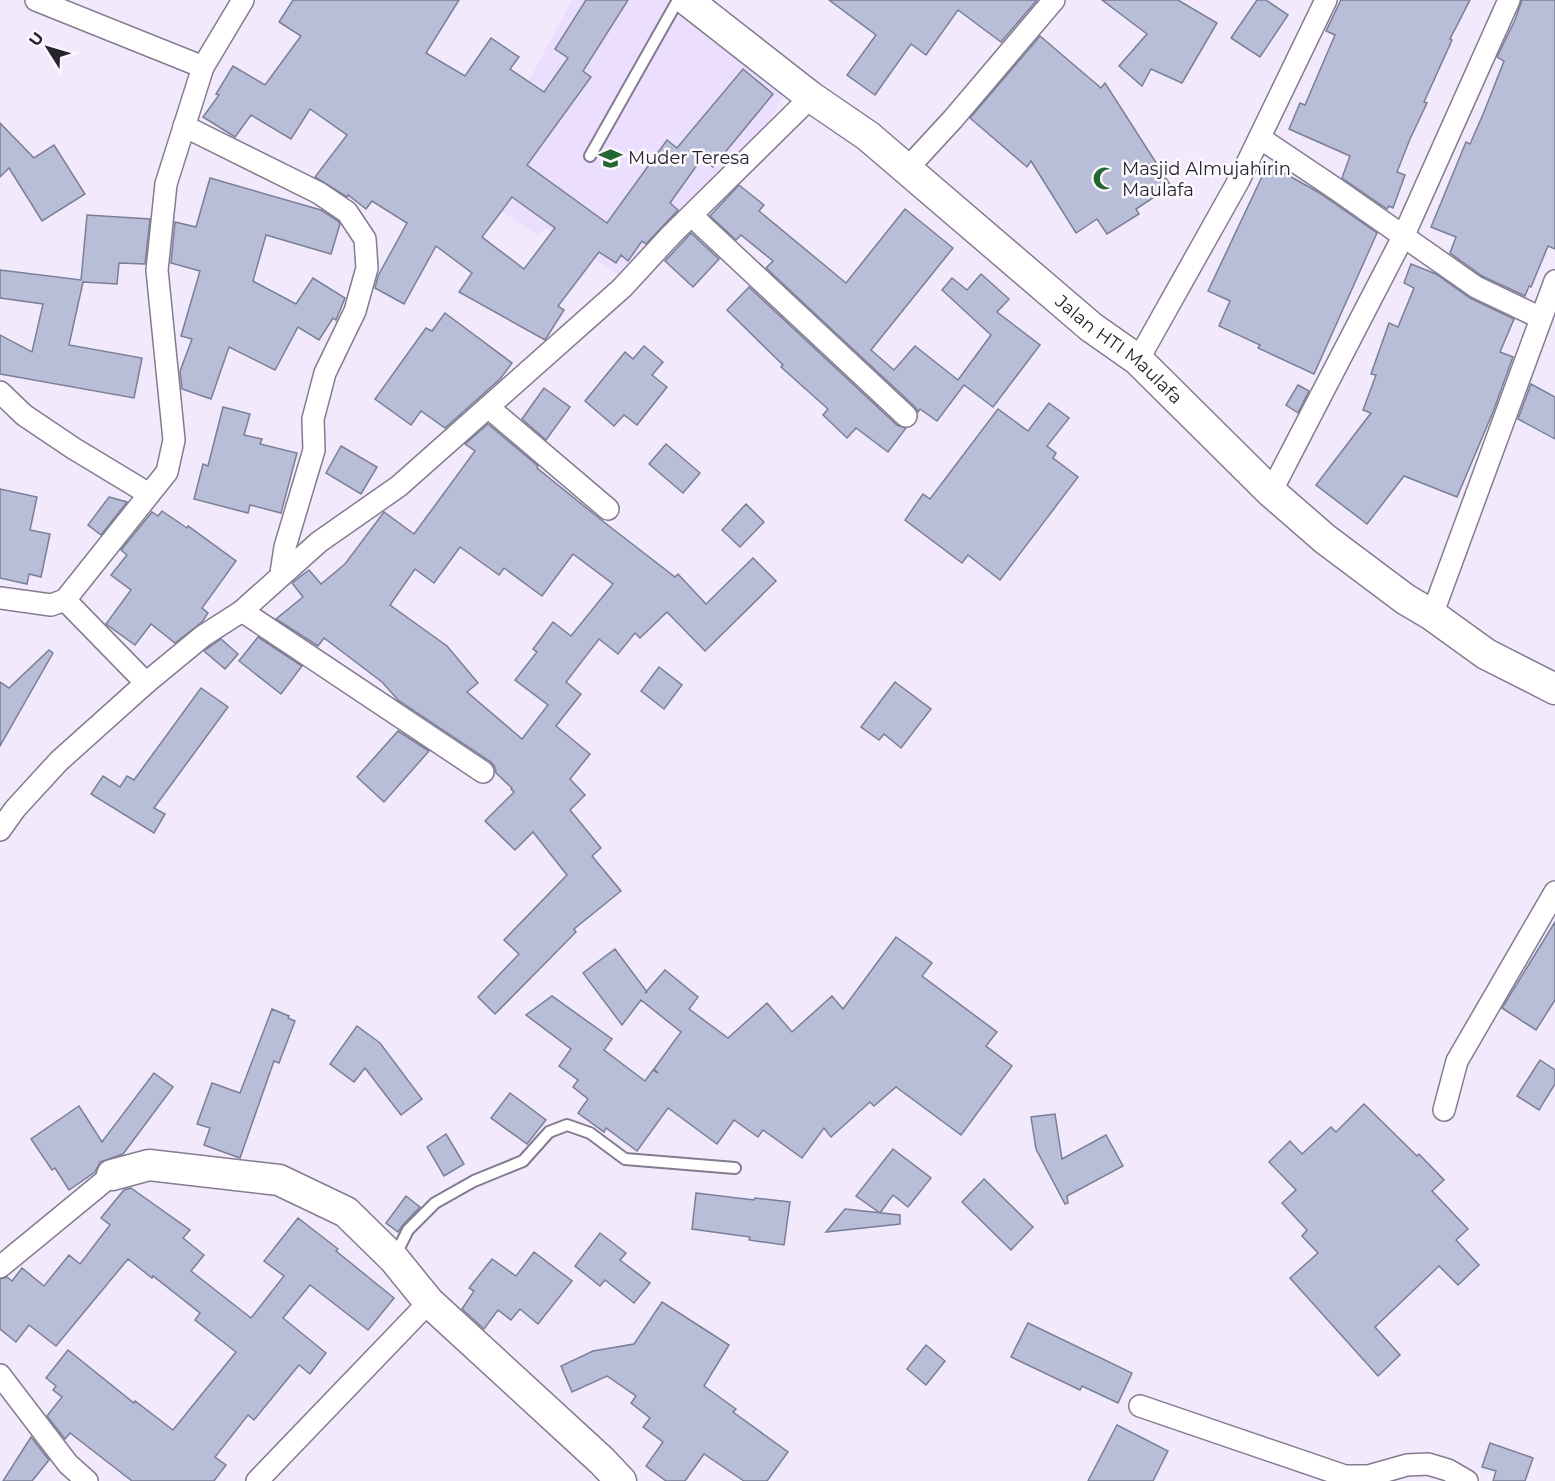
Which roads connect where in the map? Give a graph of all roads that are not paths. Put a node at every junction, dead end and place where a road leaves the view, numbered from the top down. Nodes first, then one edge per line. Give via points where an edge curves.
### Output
1 (36, 0) edge
2 (243, 0) edge
3 (678, 0) edge
4 (687, 0) edge
5 (1054, 0) edge
6 (1326, 0) edge
7 (1509, 0) edge
8 (202, 67) junction
9 (811, 97) junction
10 (184, 126) junction
11 (1260, 138) junction
12 (590, 156) dead end
13 (906, 170) junction
14 (692, 216) junction
15 (1403, 237) junction
16 (1555, 281) edge
17 (1541, 318) junction
18 (1138, 360) junction
19 (0, 392) edge
20 (488, 407) junction
21 (906, 416) dead end
22 (1271, 492) junction
23 (149, 494) junction
24 (608, 509) dead end
25 (281, 573) junction
26 (0, 598) edge
27 (65, 600) junction
28 (242, 610) junction
29 (1432, 615) junction
30 (146, 683) junction
31 (1555, 689) edge
32 (483, 771) dead end
33 (0, 830) edge
34 (1555, 892) edge
35 (1444, 1110) dead end
36 (735, 1168) dead end
37 (112, 1175) joint
38 (394, 1259) junction
39 (0, 1267) edge
40 (429, 1302) junction
41 (0, 1375) edge
42 (1140, 1406) dead end
43 (87, 1481) edge
44 (257, 1481) edge
45 (621, 1481) edge
46 (1467, 1481) edge

1 - 8 street
2 - 8 street
3 - 12 lane
4 - 9 street, Jalan HTI Maulafa
5 - 13 street
6 - 11 street
7 - 15 street
8 - 10 street
9 - 13 street, Jalan HTI Maulafa via 868,136
9 - 14 street
10 - 23 street via 166,184 157,270 174,440 167,472
10 - 25 street via 318,193 346,212 365,239 367,268 356,311 325,373 313,419 314,450
11 - 15 street
11 - 18 street
13 - 18 street, Jalan HTI Maulafa via 1090,327
14 - 20 street via 622,288
14 - 21 street
15 - 17 street via 1476,287
15 - 22 street
16 - 17 street
17 - 29 street
18 - 22 street, Jalan HTI Maulafa
19 - 23 street via 24,415
20 - 24 street
20 - 25 street via 399,486
22 - 29 street, Jalan HTI Maulafa via 1334,545
23 - 27 street
25 - 28 street
26 - 27 street via 51,605
27 - 30 street
28 - 30 street
28 - 32 street
29 - 31 street, Jalan HTI Maulafa via 1486,654
30 - 33 street via 59,761
34 - 35 street via 1457,1061
36 - 38 lane via 625,1159 590,1133 567,1125 549,1132 523,1161 474,1181 435,1203 408,1230
37 - 38 street via 149,1165 279,1180 346,1212
37 - 39 street
38 - 40 street
40 - 44 street
40 - 45 street
41 - 43 street via 68,1464
42 - 46 street via 1345,1476 1368,1476 1407,1465 1428,1464

